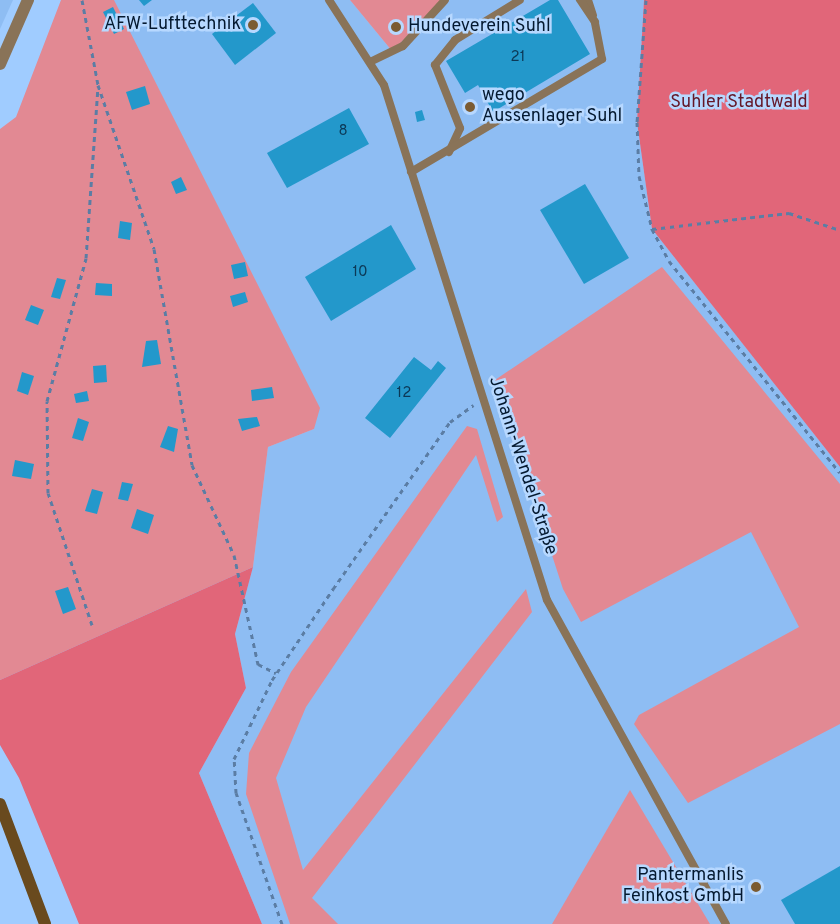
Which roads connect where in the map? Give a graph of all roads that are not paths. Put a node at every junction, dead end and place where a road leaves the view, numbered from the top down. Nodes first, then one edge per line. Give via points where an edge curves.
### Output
1 (28, 0) edge
2 (329, 0) edge
3 (445, 0) edge
4 (520, 0) edge
5 (580, 0) edge
6 (588, 0) edge
7 (595, 22) junction
8 (372, 61) junction
9 (0, 64) edge
10 (449, 154) junction
11 (411, 172) junction
12 (0, 804) edge
13 (45, 924) edge
14 (726, 924) edge

1 - 9 street
2 - 8 lane, Johann-Wendel-Straße
3 - 8 lane via 403,46
4 - 10 lane via 455,40 435,64 460,128
5 - 7 lane
6 - 7 lane
7 - 10 lane via 602,58
8 - 11 lane, Johann-Wendel-Straße
10 - 11 lane
11 - 14 lane, Johann-Wendel-Straße via 547,600
12 - 13 main road

